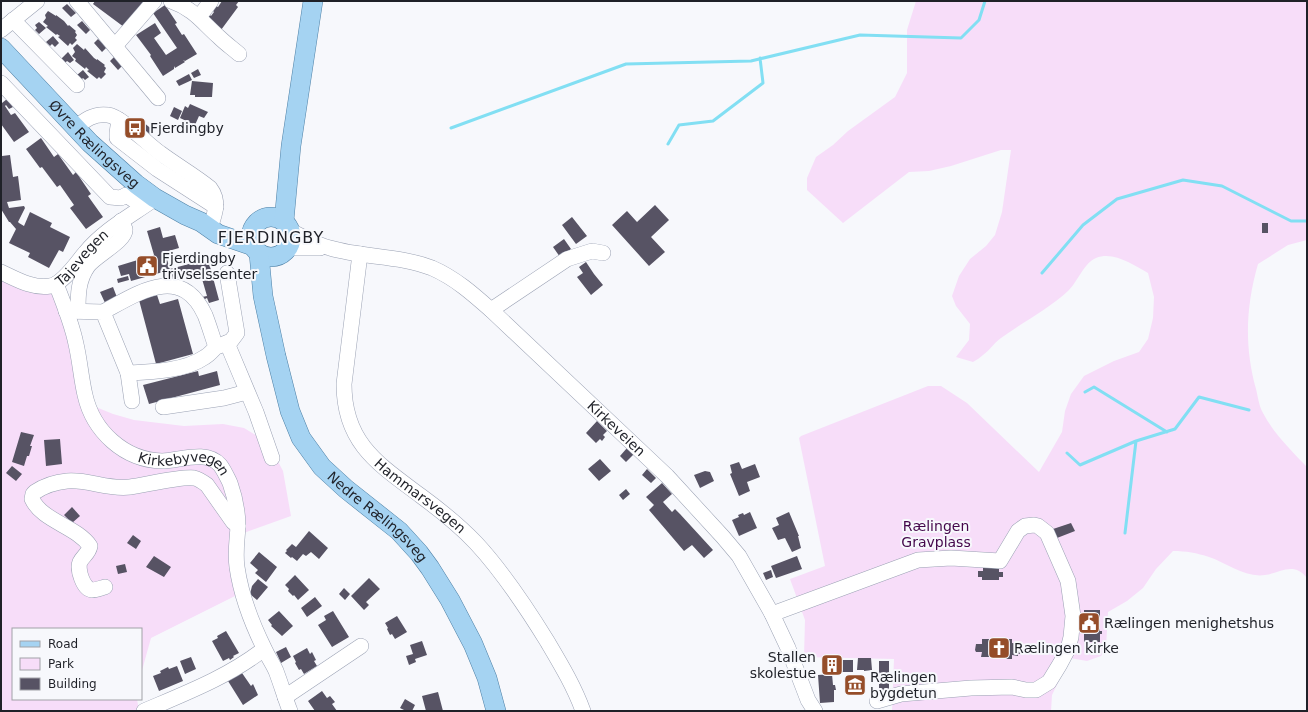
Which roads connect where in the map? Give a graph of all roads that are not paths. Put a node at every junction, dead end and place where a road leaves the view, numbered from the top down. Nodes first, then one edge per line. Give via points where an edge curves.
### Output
1 (37, 1) edge
2 (77, 1) edge
3 (154, 1) edge
4 (171, 1) edge
5 (211, 1) edge
6 (313, 1) edge
7 (199, 17) junction
8 (14, 20) junction
9 (1, 30) edge
10 (115, 46) junction
11 (1, 48) edge
12 (239, 54) dead end
13 (1, 83) edge
14 (77, 85) dead end
15 (158, 98) dead end
16 (75, 128) junction
17 (149, 202) junction
18 (209, 220) junction
19 (121, 221) junction
20 (277, 233) junction
21 (256, 250) junction
22 (603, 253) dead end
23 (360, 254) junction
24 (1, 272) edge
25 (227, 273) dead end
26 (56, 284) junction
27 (491, 310) junction
28 (72, 311) junction
29 (103, 312) junction
30 (269, 322) junction
31 (222, 345) junction
32 (128, 374) junction
33 (247, 392) junction
34 (132, 401) dead end
35 (163, 408) dead end
36 (272, 458) dead end
37 (238, 526) junction
38 (105, 587) dead end
39 (772, 614) junction
40 (361, 646) dead end
41 (264, 649) junction
42 (877, 701) dead end
43 (287, 704) edge
44 (144, 711) edge
45 (496, 711) edge
46 (583, 711) edge
47 (815, 711) edge

1 - 8 street
2 - 10 street
3 - 10 street
4 - 7 street
5 - 7 street
6 - 20 main road, Nedre Rælingsveg
7 - 12 street
8 - 9 street
8 - 14 street
10 - 15 street
11 - 16 main road, Øvre Rælingsveg
13 - 17 street via 110,197 121,198 126,195
16 - 17 main road, Øvre Rælingsveg
16 - 18 street via 94,116 107,115 119,120 149,145 210,188 216,200
17 - 18 main road, Øvre Rælingsveg via 185,215
17 - 19 street, Tajevegen
18 - 20 main road, Øvre Rælingsveg
18 - 21 main road, Øvre Rælingsveg via 226,237
19 - 26 street, Tajevegen via 98,239
19 - 28 street via 125,229 123,236 120,241 92,261 84,273
20 - 21 main road, Nedre Rælingsveg via 251,236
20 - 21 main road, Øvre Rælingsveg via 269,258
20 - 23 street, Kirkeveien via 328,248
20 - 30 main road, Nedre Rælingsveg
21 - 30 main road, Nedre Rælingsveg
22 - 27 street via 592,251 566,259
23 - 27 street, Kirkeveien via 398,258 431,268 455,280
23 - 46 street, Hammarsvegen via 344,384 345,405 354,433 378,463 451,519 486,553 536,622 565,672
24 - 26 street, Tajevegen via 30,284
25 - 31 street via 237,328 235,337
26 - 28 street, Kirkebyvegen
27 - 39 street, Kirkeveien via 666,476 713,526 739,556
28 - 29 street
28 - 37 street, Kirkebyvegen via 85,395 97,424 115,444 141,458 163,461 200,456 216,461 232,489 237,506
29 - 31 street via 137,293 163,286 176,286 189,292
29 - 32 street
30 - 45 main road, Nedre Rælingsveg via 285,395 300,438 322,467 399,531 426,563 450,600 473,644 487,678
31 - 32 street via 191,365
31 - 33 street
32 - 34 street
33 - 35 street
33 - 36 street
37 - 38 street via 207,485 194,478 120,488 68,481 35,492 32,499 40,509 79,535 90,546 79,566 83,582 92,590
37 - 41 street, Kirkebyvegen via 237,567 244,599
39 - 42 street via 918,560 951,558 1000,561 1018,531 1026,526 1038,526 1047,533 1068,581 1073,616 1068,649 1049,682 1036,690 1012,687 971,688 902,694
39 - 47 street, Kirkeveien
40 - 43 street
41 - 43 street, Kirkebyvegen via 275,670
41 - 44 street via 247,662 217,678

